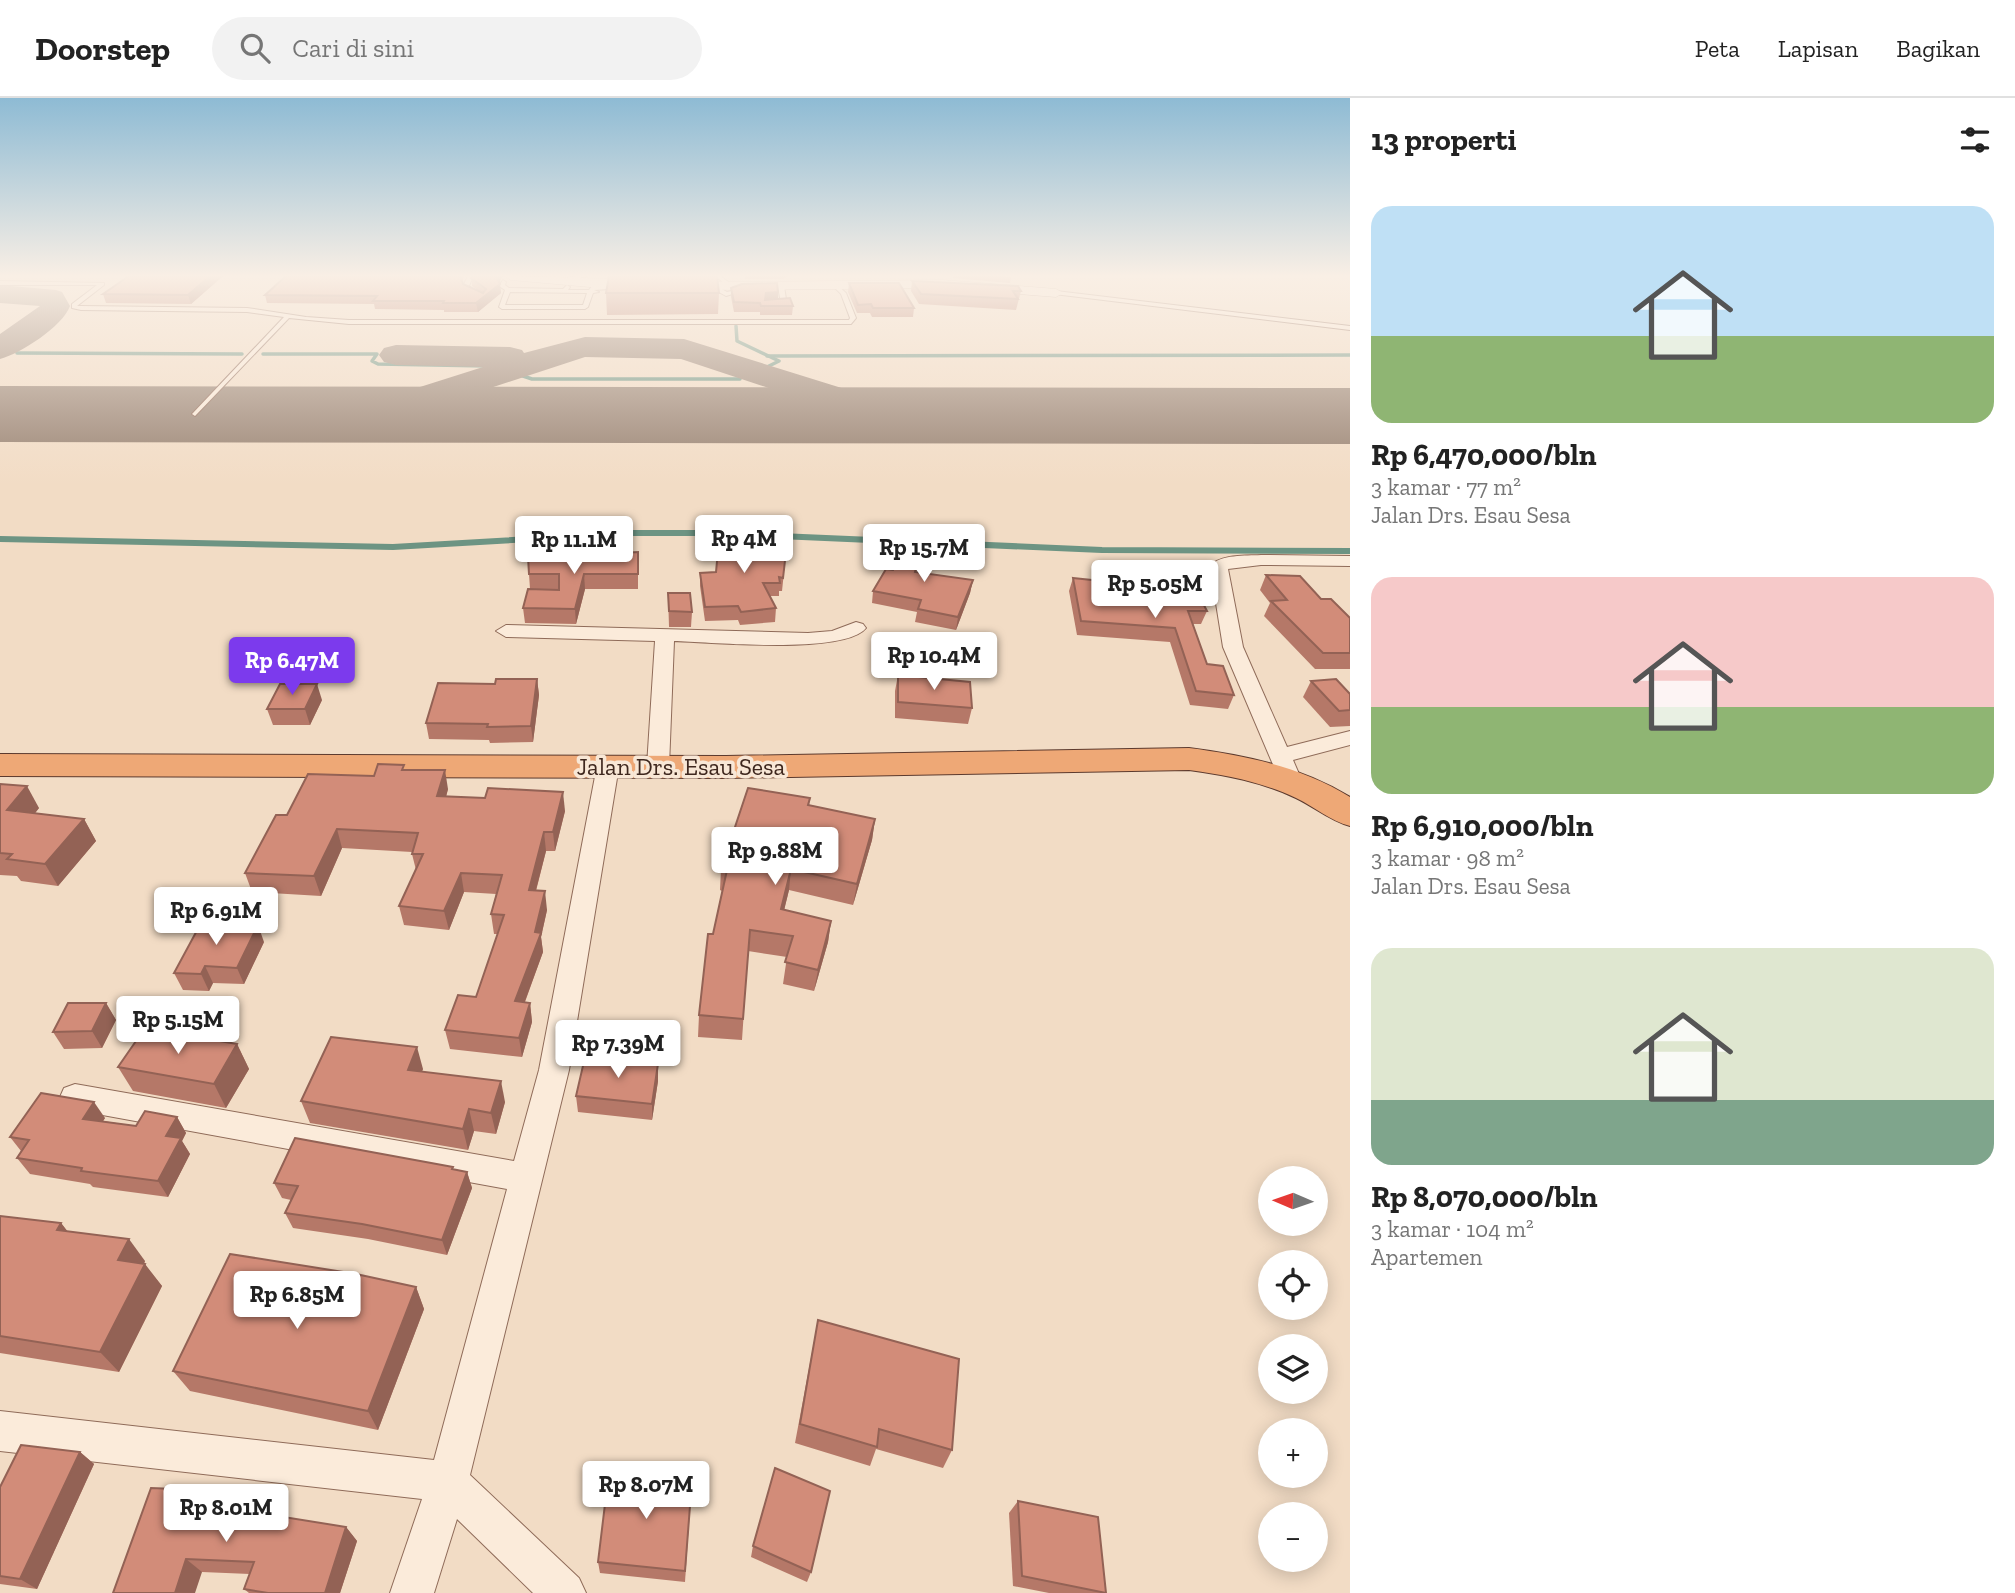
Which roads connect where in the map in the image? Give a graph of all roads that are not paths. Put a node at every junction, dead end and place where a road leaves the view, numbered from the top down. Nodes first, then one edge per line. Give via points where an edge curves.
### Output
1 (260, 346) edge
2 (195, 414) dead end
3 (1350, 561) edge
4 (856, 628) dead end
5 (506, 631) dead end
6 (665, 636) junction
7 (1350, 738) edge
8 (0, 765) edge
9 (608, 766) junction
10 (658, 766) junction
11 (1286, 768) junction
12 (1350, 814) edge
13 (75, 1097) edge
14 (528, 1178) junction
15 (0, 1432) edge
16 (448, 1482) junction
17 (412, 1593) edge
18 (565, 1593) edge

1 - 2 lane
3 - 11 street via 1241,561 1219,566 1233,647
4 - 6 street via 808,639
5 - 6 street
6 - 10 street
7 - 11 street
8 - 9 highway, Jalan Drs. Esau Sesa
9 - 10 highway, Jalan Drs. Esau Sesa
9 - 14 street via 567,1007
10 - 11 highway, Jalan Drs. Esau Sesa via 1172,758
11 - 12 highway, Jalan Drs. Esau Sesa
13 - 14 street
14 - 16 street
15 - 16 street
16 - 17 street
16 - 18 street

